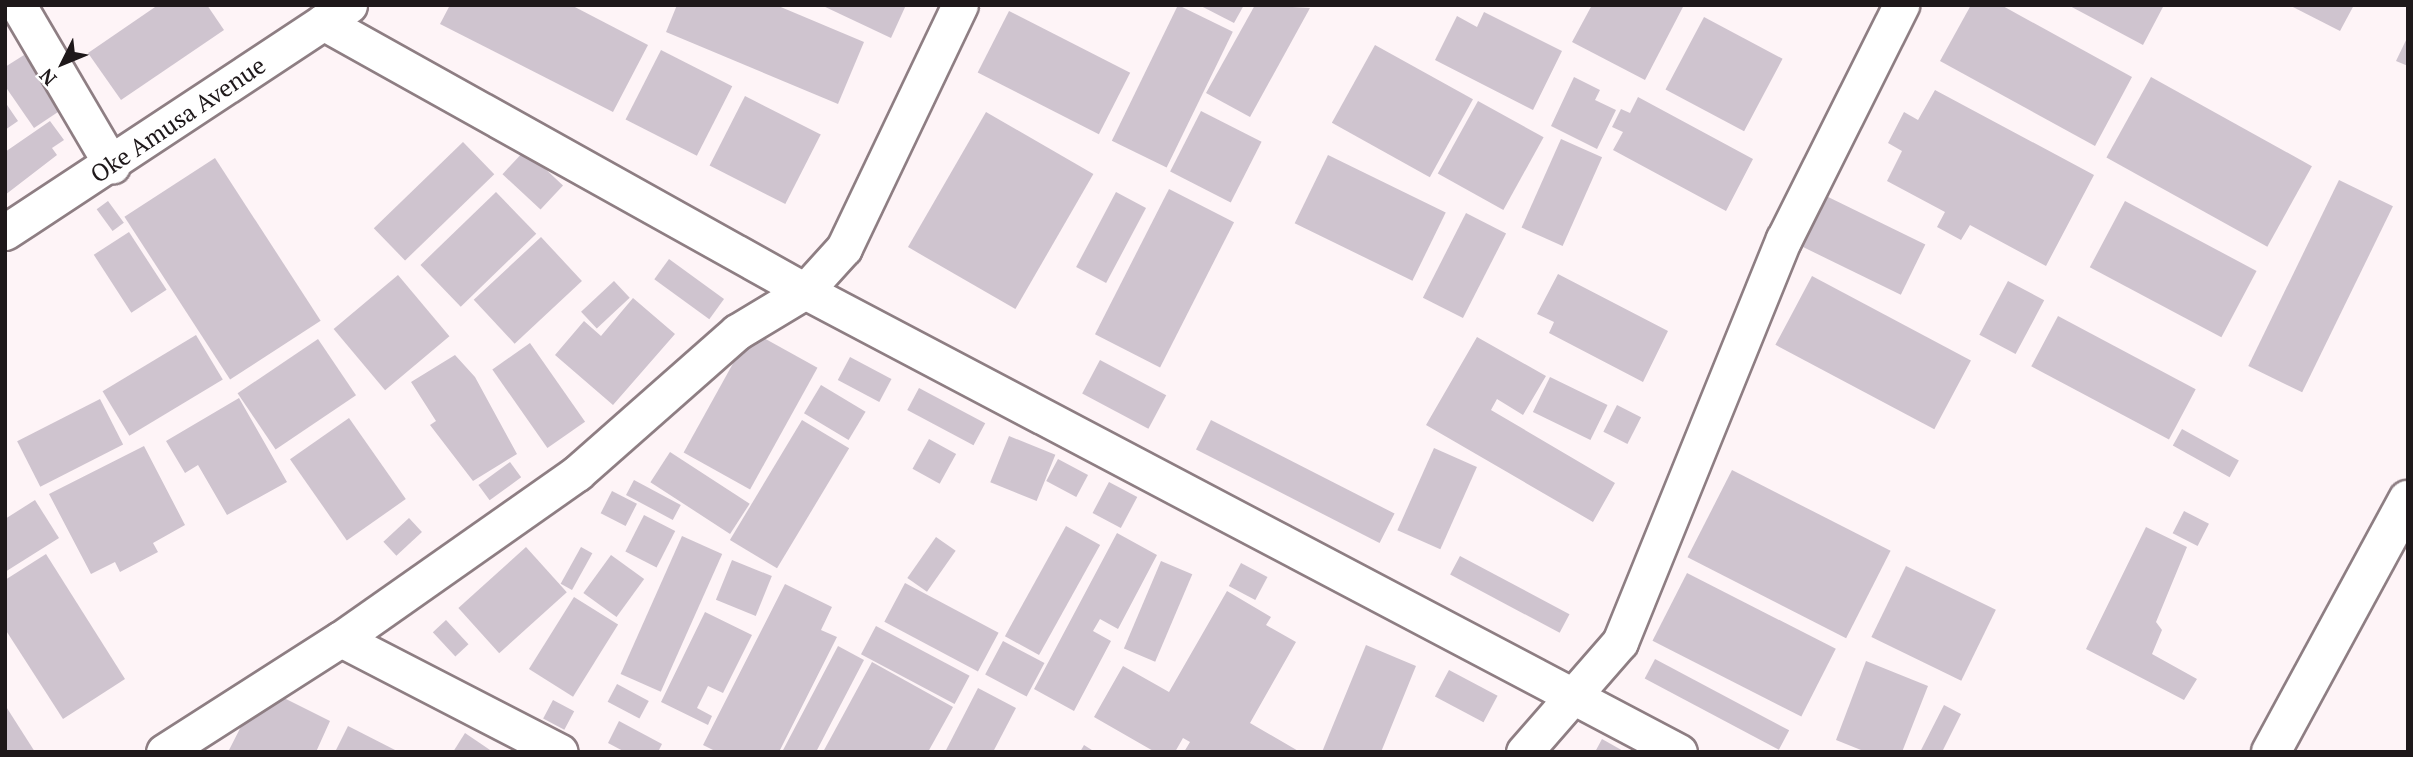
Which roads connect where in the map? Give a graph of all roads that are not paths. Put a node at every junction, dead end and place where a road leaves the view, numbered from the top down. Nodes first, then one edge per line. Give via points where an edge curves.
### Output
1 (18, 5) edge
2 (960, 5) edge
3 (1901, 5) edge
4 (336, 14) edge
5 (112, 165) junction
6 (5, 232) edge
7 (804, 291) junction
8 (2408, 500) edge
9 (341, 639) junction
10 (1573, 699) junction
11 (164, 752) edge
12 (561, 752) edge
13 (1524, 752) edge
14 (1679, 752) edge
15 (2271, 752) edge

1 - 5 street
2 - 7 street via 844,248
3 - 10 street via 1784,239 1620,642
4 - 5 street, Oke Amusa Avenue
4 - 7 street
5 - 6 street, Oke Amusa Avenue
7 - 9 street via 737,332 577,473
7 - 10 street
8 - 15 street
9 - 11 street
9 - 12 street
10 - 13 street
10 - 14 street

